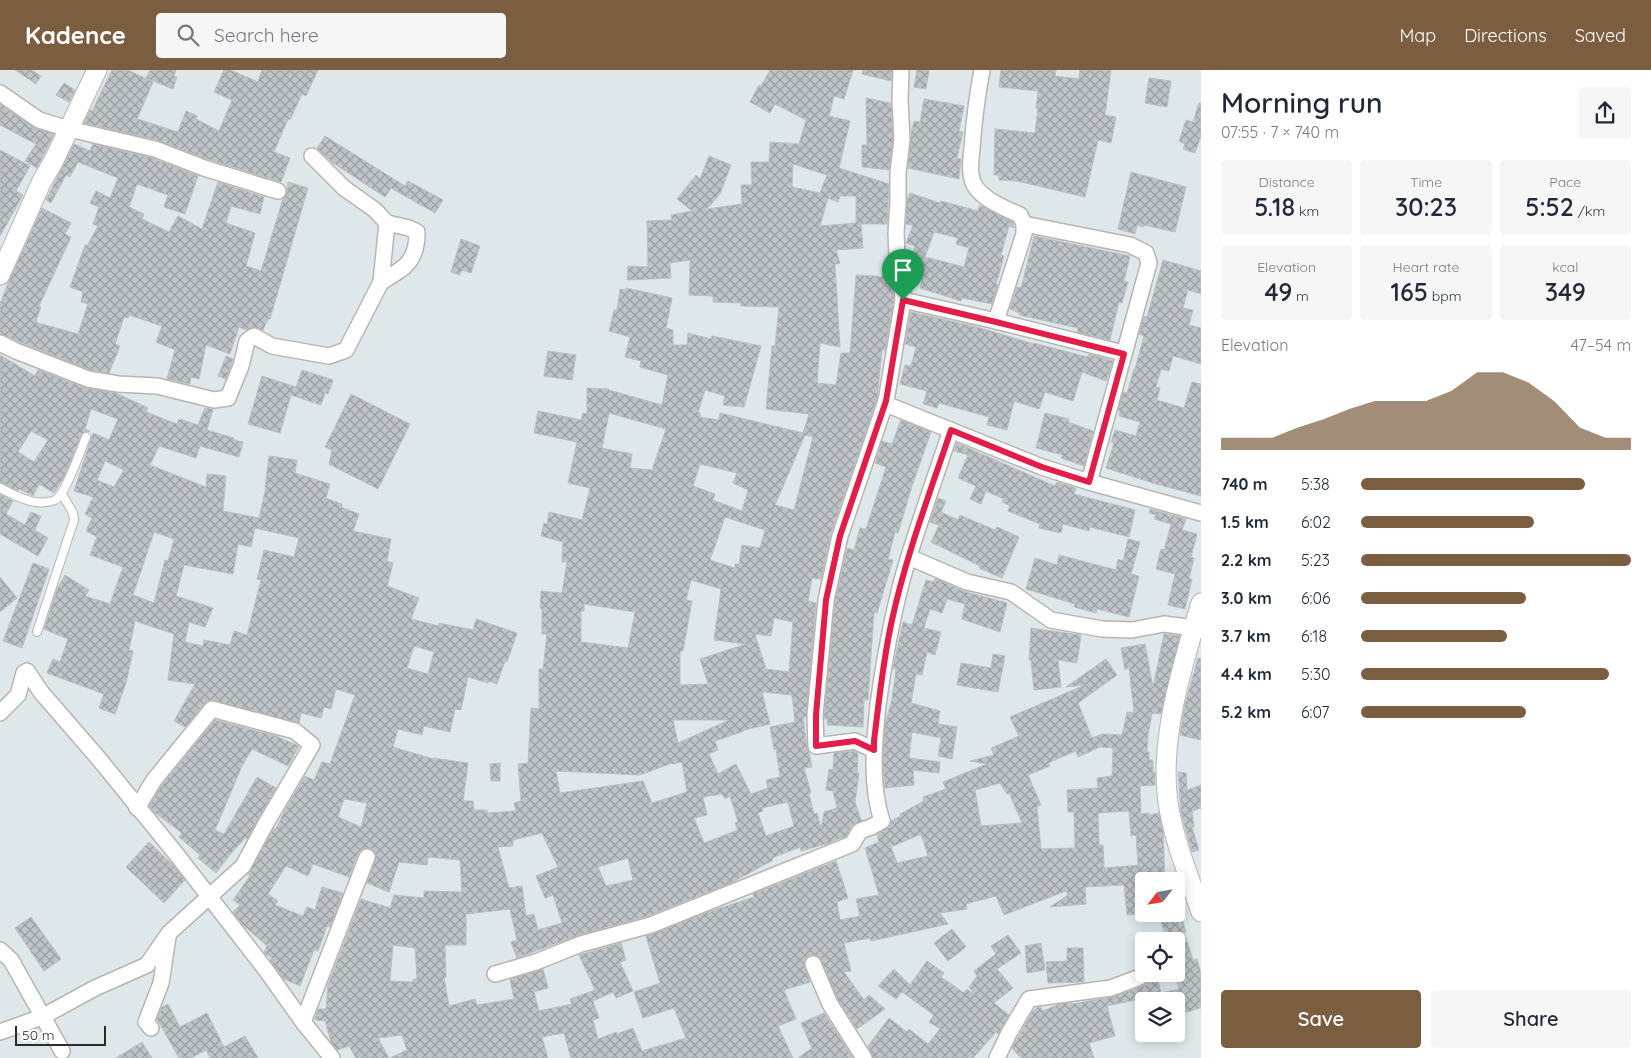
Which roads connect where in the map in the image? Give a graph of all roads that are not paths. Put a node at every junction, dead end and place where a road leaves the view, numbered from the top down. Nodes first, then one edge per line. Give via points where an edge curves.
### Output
1 (97, 70) edge
2 (901, 70) edge
3 (982, 70) edge
4 (0, 93) edge
5 (69, 129) junction
6 (312, 156) dead end
7 (278, 191) dead end
8 (387, 223) junction
9 (1024, 224) junction
10 (2, 262) edge
11 (381, 282) junction
12 (903, 300) junction
13 (996, 322) junction
14 (0, 342) edge
15 (1124, 354) junction
16 (886, 401) junction
17 (951, 430) junction
18 (86, 437) dead end
19 (1089, 482) junction
20 (0, 488) edge
21 (62, 494) junction
22 (1201, 513) edge
23 (909, 557) junction
24 (1201, 604) edge
25 (1194, 628) junction
26 (37, 632) dead end
27 (0, 713) edge
28 (874, 750) junction
29 (137, 808) junction
30 (367, 857) dead end
31 (1198, 891) edge
32 (209, 897) junction
33 (1201, 912) edge
34 (169, 933) junction
35 (0, 950) edge
36 (813, 964) dead end
37 (495, 974) dead end
38 (1135, 979) edge
39 (42, 1017) junction
40 (303, 1022) junction
41 (151, 1028) dead end
42 (0, 1032) edge
43 (62, 1051) dead end
44 (332, 1058) edge
45 (864, 1058) edge
46 (997, 1058) edge

1 - 5 street
2 - 12 street via 902,139 896,233
3 - 9 street via 975,108 972,180 982,194 1020,216
4 - 5 street via 39,120
5 - 7 street via 155,149
5 - 10 street
6 - 8 street via 344,188 375,210
8 - 11 street
8 - 11 street via 417,232 417,245 407,265
9 - 13 street via 1024,234
9 - 15 street via 1130,245 1146,253 1149,264
11 - 14 street via 346,350 329,356 272,346 251,337 228,398 214,400 157,386 88,379
12 - 13 street
12 - 16 street
13 - 15 street
15 - 19 street
16 - 17 street via 888,405
16 - 28 street via 840,536 826,600 816,715 816,746 855,741
17 - 19 street via 1042,467
17 - 23 street
18 - 21 lane
19 - 22 street
20 - 21 lane via 38,503 55,500
21 - 26 lane via 74,520
23 - 25 street via 967,582 1012,592 1051,620 1102,629 1132,630 1164,624
23 - 28 street via 882,674
24 - 25 street
25 - 31 street via 1170,723 1167,772 1168,802 1178,840
27 - 29 street via 18,695 27,671
28 - 37 street via 876,804 882,821 860,831 852,844 651,925 581,944
29 - 32 street
29 - 32 street via 154,780 212,709 295,731 312,745 243,866
30 - 40 street
31 - 33 street
32 - 34 street
32 - 40 street
34 - 39 street via 147,965
34 - 41 street via 162,983 146,1022
35 - 39 street via 11,960
36 - 45 street via 830,1004
38 - 46 street via 1111,988 1029,998
39 - 42 street
39 - 43 street
40 - 44 street

